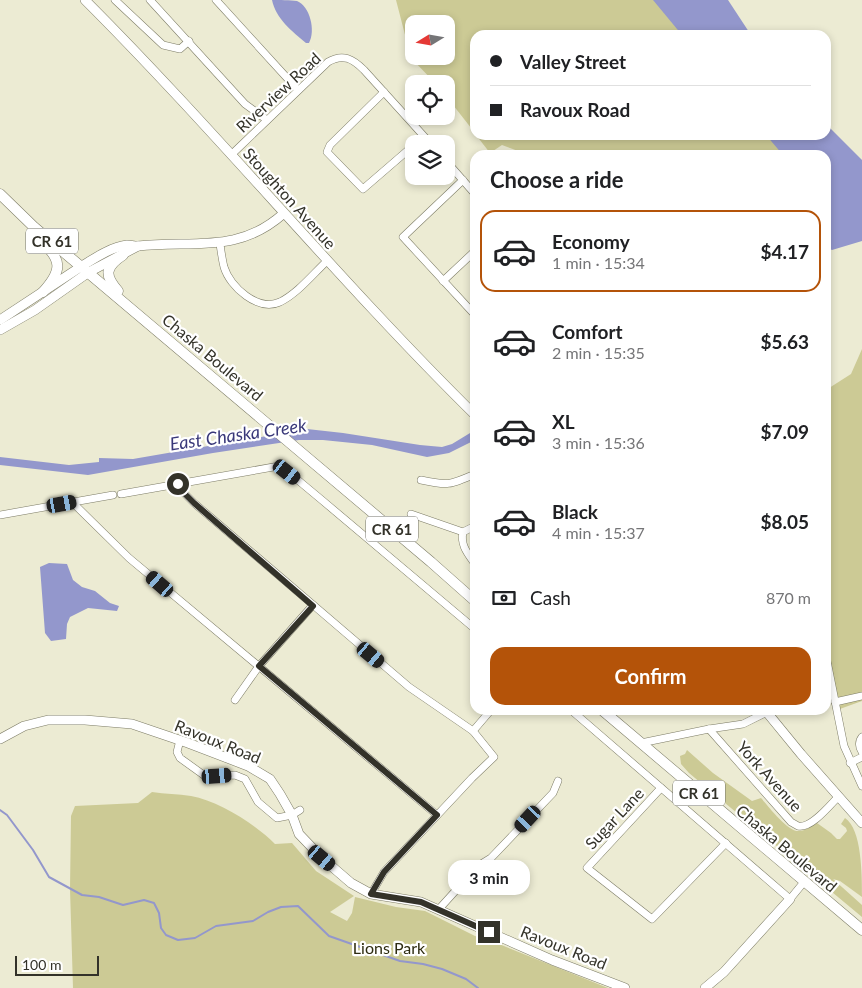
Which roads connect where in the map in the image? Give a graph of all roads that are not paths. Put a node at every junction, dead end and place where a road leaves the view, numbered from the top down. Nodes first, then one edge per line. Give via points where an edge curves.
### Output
1 (85, 0) edge
2 (115, 0) edge
3 (150, 0) edge
4 (216, 0) edge
5 (189, 41) junction
6 (298, 90) junction
7 (384, 92) junction
8 (267, 120) junction
9 (423, 135) edge
10 (405, 153) edge
11 (230, 155) junction
12 (455, 172) edge
13 (463, 180) junction
14 (470, 188) edge
15 (0, 194) edge
16 (283, 214) junction
17 (23, 216) junction
18 (220, 244) junction
19 (138, 246) junction
20 (123, 255) junction
21 (470, 256) edge
22 (327, 261) junction
23 (86, 269) junction
24 (443, 281) junction
25 (43, 292) junction
26 (470, 310) edge
27 (137, 313) junction
28 (0, 320) edge
29 (0, 330) edge
30 (470, 410) edge
31 (470, 476) edge
32 (421, 480) dead end
33 (178, 484) junction
34 (121, 494) dead end
35 (113, 496) dead end
36 (72, 502) junction
37 (0, 514) edge
38 (411, 514) dead end
39 (470, 528) edge
40 (463, 532) junction
41 (470, 557) edge
42 (470, 597) edge
43 (313, 606) junction
44 (470, 625) edge
45 (259, 666) junction
46 (831, 679) edge
47 (862, 696) edge
48 (235, 700) dead end
49 (836, 702) junction
50 (487, 715) edge
51 (577, 715) edge
52 (608, 715) edge
53 (759, 715) edge
54 (769, 715) edge
55 (709, 728) junction
56 (473, 732) junction
57 (862, 737) edge
58 (0, 739) edge
59 (180, 740) junction
60 (641, 743) junction
61 (231, 747) dead end
62 (862, 752) edge
63 (862, 757) edge
64 (226, 758) junction
65 (850, 763) junction
66 (558, 781) dead end
67 (862, 786) edge
68 (662, 788) junction
69 (838, 797) junction
70 (296, 812) junction
71 (437, 815) junction
72 (862, 822) edge
73 (726, 843) junction
74 (804, 882) junction
75 (371, 894) junction
76 (790, 898) junction
77 (439, 909) junction
78 (862, 930) edge
79 (625, 988) edge
80 (705, 988) edge

1 - 11 street, Stoughton Avenue
2 - 5 street via 163,44 180,50
3 - 5 street
4 - 6 street
5 - 8 street via 245,104
6 - 7 street, Riverview Road via 328,62 344,57 355,61
6 - 8 street, Riverview Road
7 - 9 street, Riverview Road
7 - 10 street via 330,145 327,152 363,189
8 - 11 street, Riverview Road
11 - 16 street, Stoughton Avenue
12 - 13 street
13 - 14 street
13 - 24 street via 403,238
15 - 17 main road, Chaska Boulevard / CR 61
16 - 18 street via 257,232
16 - 22 street, Stoughton Avenue
17 - 23 main road, Chaska Boulevard / CR 61
17 - 25 main road via 57,260 55,276
18 - 19 street
18 - 22 street via 229,277 250,299 260,304 271,305 280,301
19 - 20 street
19 - 23 street via 118,248
20 - 23 street
20 - 27 main road via 111,264 109,279
21 - 24 street
22 - 30 street, Stoughton Avenue
23 - 25 street
23 - 27 main road, Chaska Boulevard / CR 61
23 - 29 street via 35,310
24 - 26 street
25 - 28 street
27 - 42 main road, Chaska Boulevard / CR 61
31 - 32 street via 443,485
33 - 34 street
33 - 43 street via 194,503
33 - 44 street via 279,466
35 - 36 street
36 - 37 street
36 - 45 street via 130,558
38 - 40 street
39 - 40 street
40 - 41 street via 461,537
43 - 45 street
43 - 56 street via 409,687
45 - 48 street
45 - 71 street
46 - 49 street
47 - 49 street
49 - 65 street
50 - 56 street
51 - 68 street
52 - 60 main road, Chaska Boulevard / CR 61
53 - 55 street via 743,724
54 - 69 street
55 - 60 street
55 - 69 street, York Avenue via 798,826 804,826 822,814
56 - 71 street via 494,757
57 - 62 street via 859,746
58 - 59 street, Ravoux Road via 24,726 48,720 85,720 132,724
59 - 64 street, Ravoux Road
59 - 70 street via 177,752 180,758 196,770 206,776 235,775 245,779 258,802 277,818
60 - 74 main road, Chaska Boulevard / CR 61
61 - 64 street
63 - 65 street
64 - 70 street, Ravoux Road via 270,779
65 - 67 street
66 - 77 street via 553,793
68 - 73 street
68 - 73 street, Sugar Lane via 587,868 652,919
69 - 72 street
70 - 75 street, Ravoux Road via 299,834 351,883
71 - 75 street via 384,872
73 - 76 street
74 - 76 street
74 - 78 main road, Chaska Boulevard / CR 61
75 - 77 street, Ravoux Road via 421,902
76 - 80 street via 724,972
77 - 79 street, Ravoux Road via 552,960

